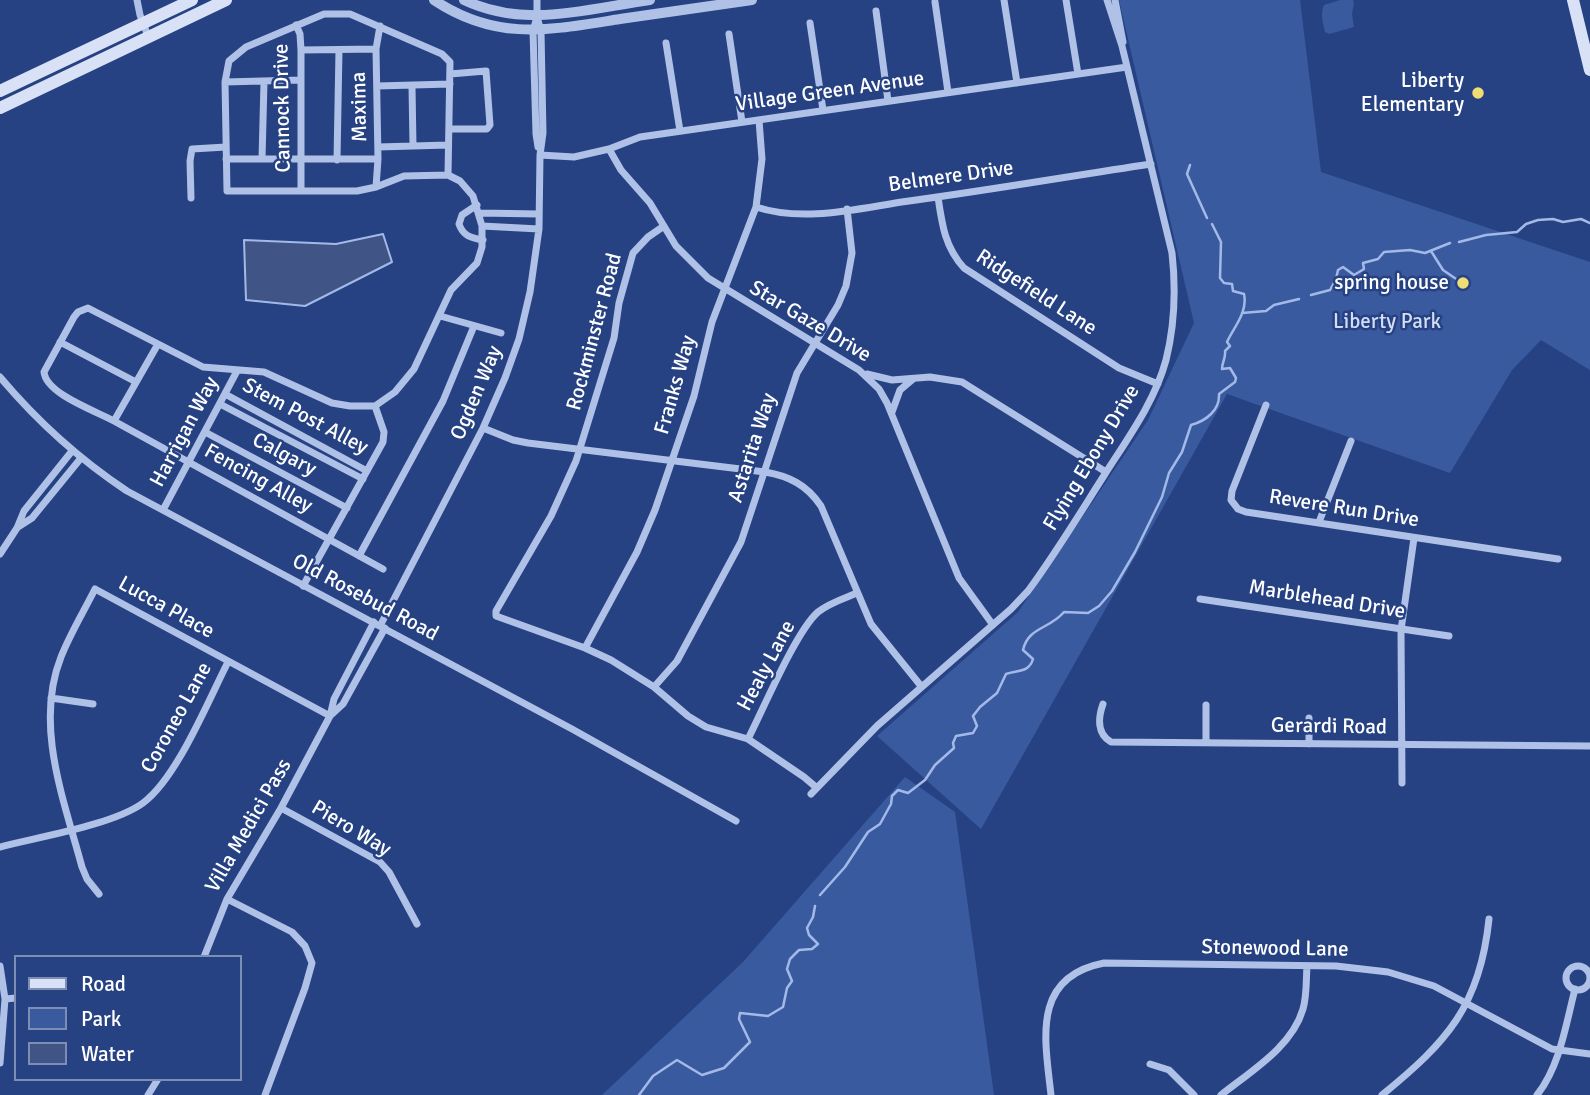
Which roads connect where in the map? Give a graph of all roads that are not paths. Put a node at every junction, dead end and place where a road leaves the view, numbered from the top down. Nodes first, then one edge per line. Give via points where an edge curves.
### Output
1 (137, 0) edge
2 (192, 0) edge
3 (226, 0) edge
4 (434, 0) edge
5 (464, 0) edge
6 (537, 0) edge
7 (650, 0) edge
8 (745, 0) edge
9 (752, 0) edge
10 (1004, 0) edge
11 (1066, 0) edge
12 (1107, 0) edge
13 (1115, 0) edge
14 (1573, 0) edge
15 (935, 2) edge
16 (876, 11) dead end
17 (537, 17) junction
18 (810, 23) dead end
19 (296, 25) junction
20 (380, 26) junction
21 (146, 30) junction
22 (537, 31) junction
23 (729, 34) dead end
24 (666, 43) dead end
25 (1122, 46) junction
26 (376, 49) junction
27 (301, 50) junction
28 (339, 50) junction
29 (1127, 67) junction
30 (1590, 70) edge
31 (450, 74) junction
32 (1078, 74) junction
33 (300, 80) junction
34 (225, 82) junction
35 (264, 82) junction
36 (1017, 83) junction
37 (450, 84) junction
38 (377, 86) junction
39 (412, 86) junction
40 (0, 91) edge
41 (948, 92) junction
42 (888, 101) junction
43 (0, 108) edge
44 (823, 110) junction
45 (759, 120) junction
46 (742, 122) junction
47 (449, 129) junction
48 (680, 131) junction
49 (448, 145) junction
50 (413, 146) junction
51 (226, 147) junction
52 (378, 147) junction
53 (609, 149) junction
54 (540, 155) junction
55 (226, 159) junction
56 (262, 159) junction
57 (378, 159) junction
58 (301, 160) junction
59 (337, 160) junction
60 (1151, 164) junction
61 (448, 175) junction
62 (376, 187) junction
63 (301, 191) junction
64 (938, 197) junction
65 (191, 198) dead end
66 (477, 205) junction
67 (756, 207) junction
68 (847, 209) junction
69 (480, 213) junction
70 (539, 214) junction
71 (482, 226) junction
72 (664, 226) junction
73 (539, 229) junction
74 (483, 240) junction
75 (725, 290) junction
76 (440, 316) junction
77 (474, 326) junction
78 (501, 333) dead end
79 (60, 342) junction
80 (814, 343) junction
81 (158, 344) junction
82 (237, 371) junction
83 (863, 372) junction
84 (0, 377) edge
85 (915, 378) junction
86 (136, 382) junction
87 (1158, 384) junction
88 (225, 394) junction
89 (220, 404) junction
90 (375, 405) junction
91 (1266, 405) dead end
92 (891, 412) junction
93 (114, 421) junction
94 (483, 429) junction
95 (205, 432) junction
96 (1351, 441) dead end
97 (580, 449) junction
98 (72, 451) junction
99 (81, 458) junction
100 (672, 460) junction
101 (189, 461) junction
102 (367, 471) junction
103 (765, 472) junction
104 (1106, 472) junction
105 (363, 479) junction
106 (347, 508) junction
107 (163, 510) junction
108 (1319, 522) junction
109 (17, 527) junction
110 (1414, 538) junction
111 (331, 539) junction
112 (0, 554) edge
113 (359, 556) junction
114 (1558, 559) dead end
115 (383, 569) dead end
116 (303, 586) junction
117 (857, 593) junction
118 (1200, 599) dead end
119 (380, 625) junction
120 (993, 625) junction
121 (1401, 630) junction
122 (1448, 636) dead end
123 (585, 648) junction
124 (228, 662) junction
125 (921, 685) junction
126 (654, 687) junction
127 (51, 698) junction
128 (93, 704) dead end
129 (1103, 704) dead end
130 (1206, 705) dead end
131 (330, 716) junction
132 (1309, 718) dead end
133 (748, 739) junction
134 (1206, 743) junction
135 (1309, 744) junction
136 (1401, 745) junction
137 (1590, 746) edge
138 (1402, 783) dead end
139 (814, 791) joint
140 (281, 807) junction
141 (736, 821) dead end
142 (72, 829) junction
143 (0, 847) edge
144 (99, 894) dead end
145 (227, 899) junction
146 (1489, 919) dead end
147 (417, 924) dead end
148 (205, 955) edge
149 (1307, 965) junction
150 (0, 966) edge
151 (1575, 989) dead end
152 (14, 998) edge
153 (5, 999) junction
154 (1468, 1003) junction
155 (1559, 1050) junction
156 (1590, 1054) edge
157 (0, 1063) edge
158 (1150, 1064) dead end
159 (265, 1095) edge
160 (1051, 1095) edge
161 (1194, 1095) edge
162 (1221, 1095) edge
163 (1382, 1095) edge
164 (1537, 1095) edge

1 - 21 street
2 - 21 main road
3 - 21 main road
4 - 22 street via 484,23
5 - 17 street via 487,9
6 - 17 street, Ogden Way
7 - 17 street
8 - 9 street
8 - 22 street
10 - 36 street
11 - 32 street
12 - 25 street, Flying Ebony Drive
13 - 25 street, Flying Ebony Drive
14 - 30 main road
15 - 41 street
16 - 42 street
17 - 22 street, Ogden Way
18 - 44 street
19 - 20 street via 324,14 350,14
19 - 27 street, Cannock Drive
19 - 34 street via 234,56
20 - 26 street, Maxima
20 - 31 street via 442,54 450,62
21 - 40 main road
21 - 43 main road
22 - 54 street, Ogden Way
23 - 46 street
24 - 48 street
25 - 29 street, Flying Ebony Drive
26 - 28 street
26 - 38 street, Maxima
27 - 28 street
27 - 33 street, Cannock Drive
28 - 59 street
29 - 32 street, Village Green Avenue
29 - 60 street, Flying Ebony Drive
31 - 37 street
31 - 47 street via 486,71 490,125 487,129
32 - 36 street, Village Green Avenue
33 - 35 street
33 - 58 street, Cannock Drive
34 - 35 street
34 - 51 street
35 - 56 street
36 - 41 street, Village Green Avenue
37 - 39 street
37 - 47 street
38 - 39 street
38 - 52 street, Maxima
39 - 50 street
41 - 42 street, Village Green Avenue
42 - 44 street, Village Green Avenue
44 - 45 street, Village Green Avenue
45 - 46 street, Village Green Avenue
45 - 67 street, Franks Way via 762,159
46 - 48 street, Village Green Avenue
47 - 49 street
48 - 53 street, Village Green Avenue via 640,137
49 - 50 street
49 - 61 street
50 - 52 street
51 - 55 street
51 - 65 street via 192,149
52 - 57 street, Maxima
53 - 54 street, Village Green Avenue via 574,157
53 - 72 street, Star Gaze Drive
54 - 70 street, Ogden Way
55 - 56 street
55 - 63 street via 227,191
56 - 58 street
57 - 59 street
57 - 62 street, Maxima
58 - 59 street
58 - 63 street, Cannock Drive
60 - 64 street, Belmere Drive
60 - 87 street, Flying Ebony Drive via 1175,280 1170,341
61 - 62 street via 404,176
61 - 66 street via 465,186
62 - 63 street
64 - 68 street, Belmere Drive
64 - 87 street, Ridgefield Lane via 946,243 964,268 1119,368
66 - 69 street
66 - 74 street via 462,215 458,225 469,238
67 - 68 street, Belmere Drive via 791,215
67 - 75 street, Franks Way
68 - 80 street, Astarita Way via 852,253 849,275 838,305
69 - 70 street
69 - 71 street
70 - 73 street, Ogden Way
71 - 73 street
71 - 74 street
72 - 75 street, Star Gaze Drive via 688,261
72 - 97 street, Rockminster Road via 633,253 614,338
73 - 94 street, Ogden Way via 519,339
74 - 76 street via 477,263 452,290
75 - 80 street, Star Gaze Drive
75 - 100 street, Franks Way
76 - 77 street
76 - 90 street via 414,369 395,392
77 - 78 street
77 - 113 street via 443,401
79 - 81 street, Fencing Alley via 78,312 88,308
79 - 86 street
79 - 93 street, Fencing Alley via 44,372 48,384
80 - 83 street, Star Gaze Drive
80 - 103 street, Astarita Way via 797,373
81 - 82 street via 204,367
81 - 86 street
82 - 88 street, Harrigan Way
82 - 90 street via 272,374 332,403
83 - 85 street via 892,380
83 - 92 street, Star Gaze Drive
84 - 98 street, Old Rosebud Road
85 - 92 street via 900,390
85 - 104 street via 951,378 976,389
86 - 93 street
87 - 104 street, Flying Ebony Drive
88 - 89 street, Harrigan Way
88 - 102 street, Stem Post Alley
89 - 95 street, Harrigan Way
89 - 105 street, Stem Post Alley
90 - 102 street via 383,442
91 - 108 street, Revere Run Drive via 1231,500 1246,512
92 - 120 street, Star Gaze Drive via 959,578
93 - 101 street, Fencing Alley
94 - 97 street via 513,440
94 - 119 street, Ogden Way
95 - 101 street, Harrigan Way
95 - 106 street, Calgary
96 - 108 street
97 - 100 street
97 - 123 street, Rockminster Road via 551,516 496,616
98 - 99 street, Old Rosebud Road
98 - 109 street via 24,511
99 - 107 street, Old Rosebud Road
99 - 109 street via 33,518
100 - 103 street
100 - 123 street, Franks Way via 637,552
101 - 107 street, Harrigan Way
101 - 111 street, Fencing Alley
102 - 105 street
103 - 117 street via 799,482 816,499
103 - 126 street, Astarita Way via 741,542 677,661
104 - 120 street, Flying Ebony Drive via 1028,591
105 - 106 street
106 - 111 street
107 - 116 street, Old Rosebud Road
108 - 110 street, Revere Run Drive
109 - 112 street
110 - 114 street, Revere Run Drive
110 - 121 street
111 - 113 street, Fencing Alley
111 - 116 street
113 - 115 street, Fencing Alley
116 - 119 street, Old Rosebud Road
117 - 125 street via 871,624
117 - 133 street, Healy Lane via 811,619
118 - 121 street, Marblehead Drive
119 - 131 street, Villa Medici Pass via 334,699
119 - 131 street, Villa Medici Pass via 343,704
119 - 141 street, Old Rosebud Road
120 - 125 street, Flying Ebony Drive
121 - 122 street, Marblehead Drive
121 - 136 street
123 - 126 street, Rockminster Road
124 - 127 street, Lucca Place via 95,589 61,657
124 - 131 street, Lucca Place
124 - 142 street, Coroneo Lane via 159,789 125,813
125 - 139 street, Flying Ebony Drive
126 - 133 street, Rockminster Road via 706,727
127 - 128 street
127 - 142 street, Lucca Place via 51,745
129 - 134 street, Gerardi Road via 1099,726 1111,741
130 - 134 street
131 - 140 street, Villa Medici Pass
132 - 135 street
133 - 139 street, Rockminster Road via 804,776
134 - 135 street, Gerardi Road
135 - 136 street, Gerardi Road
136 - 137 street, Gerardi Road
136 - 138 street
140 - 145 street, Villa Medici Pass
140 - 147 street, Piero Way via 380,862
142 - 143 street, Coroneo Lane
142 - 144 street, Lucca Place via 87,879
145 - 148 street, Villa Medici Pass
145 - 159 street via 292,933 305,946 312,963
146 - 154 street via 1483,958
149 - 154 street, Stonewood Lane via 1388,972 1434,986
149 - 160 street, Stonewood Lane via 1104,963 1082,970 1062,985 1047,1011
149 - 162 street via 1304,1005 1293,1031
150 - 153 street
151 - 155 street
152 - 153 street
153 - 157 street
154 - 155 street, Stonewood Lane
154 - 163 street via 1434,1050
155 - 156 street, Stonewood Lane
155 - 164 street
158 - 161 street via 1169,1070

